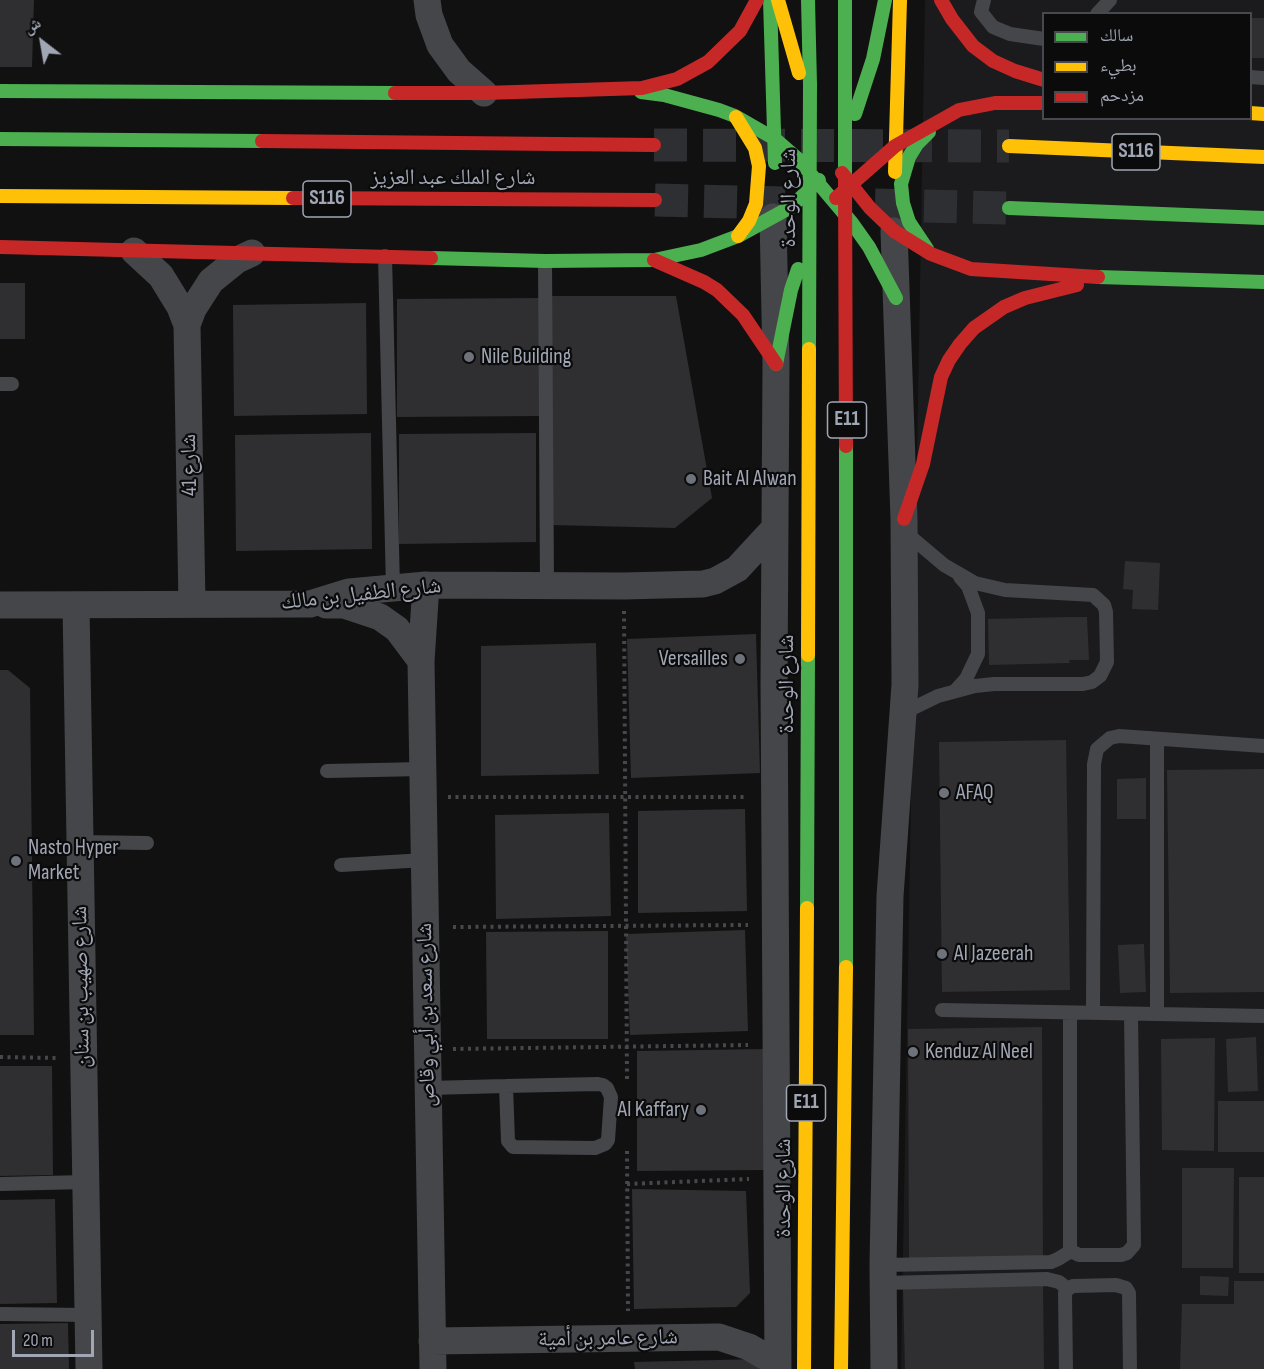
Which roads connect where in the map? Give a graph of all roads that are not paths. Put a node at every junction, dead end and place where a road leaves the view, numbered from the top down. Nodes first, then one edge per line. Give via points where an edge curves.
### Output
1 (427, 0) edge
2 (757, 0) edge
3 (770, 0) edge
4 (778, 0) edge
5 (808, 0) edge
6 (845, 0) edge
7 (885, 0) edge
8 (900, 0) edge
9 (941, 0) edge
10 (984, 0) edge
11 (1110, 0) edge
12 (1099, 12) edge
13 (1042, 39) edge
14 (1042, 79) edge
15 (625, 89) junction
16 (0, 91) edge
17 (484, 93) junction
18 (1042, 103) edge
19 (735, 116) junction
20 (936, 124) junction
21 (0, 139) edge
22 (775, 139) junction
23 (825, 143) dead end
24 (654, 145) tunnel mouth
25 (895, 146) junction
26 (1009, 146) tunnel mouth
27 (1264, 157) edge
28 (831, 163) junction
29 (774, 172) dead end
30 (818, 181) junction
31 (850, 184) junction
32 (0, 196) edge
33 (655, 200) tunnel mouth
34 (834, 201) junction
35 (1009, 208) tunnel mouth
36 (773, 211) junction
37 (1264, 218) edge
38 (894, 231) junction
39 (738, 236) junction
40 (0, 247) edge
41 (134, 251) junction
42 (252, 253) junction
43 (931, 254) junction
44 (385, 256) junction
45 (545, 261) junction
46 (654, 261) junction
47 (1108, 278) junction
48 (1264, 282) edge
49 (896, 298) junction
50 (187, 325) junction
51 (776, 364) junction
52 (904, 525) junction
53 (774, 529) junction
54 (959, 576) junction
55 (426, 585) junction
56 (546, 586) junction
57 (393, 588) junction
58 (192, 604) junction
59 (310, 604) junction
60 (0, 605) edge
61 (76, 605) junction
62 (421, 661) junction
63 (956, 690) junction
64 (903, 713) junction
65 (1157, 738) junction
66 (1264, 746) edge
67 (423, 769) junction
68 (327, 771) dead end
69 (80, 842) junction
70 (147, 843) dead end
71 (425, 860) junction
72 (342, 865) dead end
73 (942, 1010) dead end
74 (1070, 1013) junction
75 (1093, 1013) junction
76 (1131, 1014) junction
77 (1157, 1014) junction
78 (1264, 1016) edge
79 (506, 1086) junction
80 (429, 1088) junction
81 (86, 1182) junction
82 (0, 1184) edge
83 (1071, 1251) junction
84 (883, 1274) junction
85 (1068, 1289) junction
86 (0, 1314) edge
87 (88, 1315) junction
88 (432, 1341) junction
89 (778, 1366) edge
90 (89, 1369) edge
91 (433, 1369) edge
92 (804, 1369) edge
93 (841, 1369) edge
94 (884, 1369) edge
95 (1066, 1369) edge
96 (1130, 1369) edge

1 - 17 street via 440,45 459,71
2 - 15 main road via 740,31 708,62 677,79
3 - 22 main road
4 - 23 main road via 804,92
5 - 92 main road, شارع الوحدة / E11
6 - 93 main road, E11 via 847,840
7 - 28 main road via 865,88 847,136
8 - 25 main road
9 - 14 main road via 973,46 993,61
10 - 13 lane via 981,12 993,27
11 - 12 lane
15 - 17 main road
15 - 19 main road via 664,95
16 - 17 main road
18 - 20 main road via 971,106
19 - 22 main road
19 - 39 main road via 746,131 759,166 756,204
20 - 25 main road
20 - 43 main road via 909,157 901,184 909,222
21 - 24 main road, شارع الملك عبد العزيز
22 - 29 main road
22 - 30 main road
25 - 31 main road
25 - 38 main road
26 - 27 main road, S116
28 - 30 main road
28 - 31 main road
30 - 34 main road
30 - 36 main road via 791,207
31 - 34 main road
31 - 38 main road
32 - 33 main road, شارع الملك عبد العزيز / S116
34 - 49 main road via 869,247
34 - 51 main road via 817,222 804,252 791,290
35 - 37 main road
36 - 39 main road
36 - 51 street
38 - 43 main road
38 - 49 street
39 - 46 main road
40 - 41 main road
41 - 42 main road
41 - 50 street, شارع 41 via 160,276
42 - 44 main road
42 - 50 street, شارع 41 via 211,281
43 - 47 main road via 971,269
44 - 45 main road
44 - 57 lane
45 - 46 main road
45 - 56 lane
46 - 51 main road via 717,290 743,315
47 - 48 main road
47 - 52 main road via 1025,298 988,317 960,344 941,378 923,464
49 - 52 street
50 - 58 street, شارع 41
51 - 53 street
52 - 54 lane
52 - 64 street
53 - 56 street, شارع الطفيل بن مالك via 747,560 715,581
53 - 89 street
54 - 63 lane via 968,586 978,613 978,654
54 - 63 lane via 1005,590 1093,595 1106,612 1107,662 1100,676 1083,684 994,684
55 - 56 street, شارع الطفيل بن مالك
55 - 57 street, شارع الطفيل بن مالك
55 - 62 street, شارع سعد بن أبي وقاص
57 - 59 street, شارع الطفيل بن مالك via 349,592
58 - 59 street, شارع الطفيل بن مالك
58 - 61 street, شارع الطفيل بن مالك
59 - 62 street via 344,605 380,616 397,629
60 - 61 street, شارع الطفيل بن مالك
61 - 69 street, شارع صهيب بن سنان
62 - 67 street, شارع سعد بن أبي وقاص
63 - 64 lane
64 - 84 street via 890,896
65 - 66 lane
65 - 75 lane via 1110,738 1094,756
65 - 77 lane
67 - 68 lane
67 - 71 street, شارع سعد بن أبي وقاص
69 - 70 lane
69 - 81 street, شارع صهيب بن سنان
71 - 72 lane
71 - 80 street, شارع سعد بن أبي وقاص
73 - 74 lane
74 - 75 lane
74 - 83 lane
75 - 76 lane
76 - 77 lane
76 - 83 lane via 1134,1245 1122,1255 1079,1255
77 - 78 lane
79 - 79 lane via 603,1085 611,1097 608,1140 595,1148 513,1147 508,1141
79 - 80 lane
80 - 88 street, شارع سعد بن أبي وقاص
81 - 82 lane
81 - 87 street, شارع صهيب بن سنان
83 - 84 lane via 1050,1262
84 - 85 lane via 1047,1279
84 - 94 street
85 - 95 lane
85 - 96 lane via 1116,1285 1126,1288 1130,1298
86 - 87 lane
87 - 90 street, شارع صهيب بن سنان
88 - 89 street, شارع عامر بن أمية via 719,1337 749,1347
88 - 91 street, شارع سعد بن أبي وقاص

